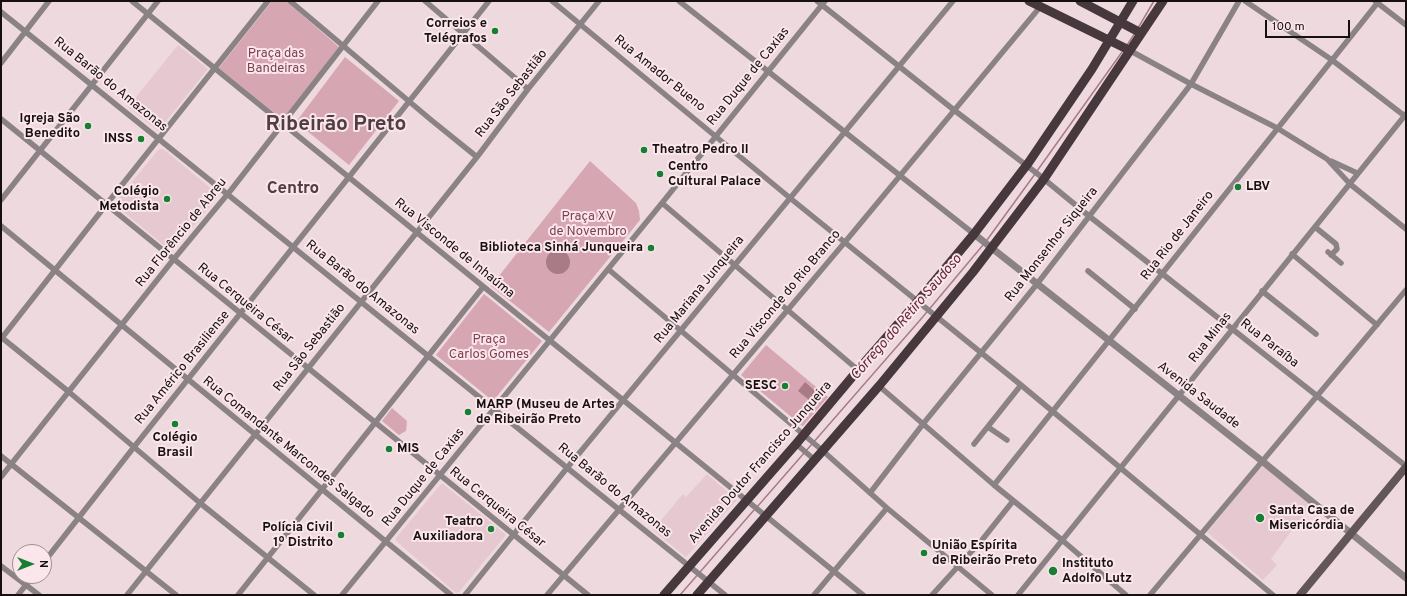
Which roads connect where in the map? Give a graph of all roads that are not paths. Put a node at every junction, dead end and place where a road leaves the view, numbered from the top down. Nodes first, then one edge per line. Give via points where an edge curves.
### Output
1 (49, 1) edge
2 (132, 1) edge
3 (158, 1) edge
4 (268, 1) edge
5 (290, 1) edge
6 (378, 1) edge
7 (425, 1) edge
8 (490, 1) edge
9 (552, 1) edge
10 (599, 1) edge
11 (679, 1) edge
12 (954, 1) edge
13 (1029, 1) edge
14 (1080, 1) edge
15 (1133, 1) edge
16 (1163, 1) edge
17 (1239, 1) edge
18 (1245, 1) edge
19 (821, 2) edge
20 (1377, 2) edge
21 (1040, 7) junction
22 (1, 12) edge
23 (148, 14) junction
24 (1123, 23) junction
25 (580, 24) junction
26 (1406, 26) edge
27 (25, 32) junction
28 (1139, 32) junction
29 (463, 34) junction
30 (1111, 42) junction
31 (343, 46) junction
32 (1127, 50) junction
33 (1332, 60) junction
34 (1, 62) edge
35 (899, 66) junction
36 (215, 69) junction
37 (768, 71) junction
38 (1190, 84) junction
39 (92, 86) junction
40 (528, 89) junction
41 (409, 101) junction
42 (954, 110) junction
43 (1405, 116) edge
44 (1, 119) edge
45 (283, 124) junction
46 (1277, 128) junction
47 (845, 132) junction
48 (716, 136) junction
49 (159, 139) junction
50 (39, 151) junction
51 (477, 157) junction
52 (1327, 159) junction
53 (1028, 167) junction
54 (1357, 173) junction
55 (900, 176) junction
56 (349, 177) junction
57 (1042, 177) junction
58 (1350, 184) junction
59 (228, 193) junction
60 (790, 198) junction
61 (1, 200) edge
62 (662, 203) junction
63 (106, 205) junction
64 (1089, 216) junction
65 (1, 226) edge
66 (1315, 227) junction
67 (1406, 229) edge
68 (416, 232) junction
69 (976, 236) junction
70 (845, 242) junction
71 (294, 247) junction
72 (990, 247) junction
73 (1292, 254) junction
74 (173, 260) junction
75 (1342, 263) dead end
76 (735, 265) junction
77 (608, 269) junction
78 (55, 270) junction
79 (1088, 271) dead end
80 (1162, 274) junction
81 (1037, 284) junction
82 (483, 287) junction
83 (1406, 290) edge
84 (1262, 291) junction
85 (360, 302) junction
86 (921, 303) junction
87 (788, 309) junction
88 (1135, 309) junction
89 (240, 314) junction
90 (936, 315) junction
91 (122, 325) junction
92 (1377, 325) junction
93 (1232, 329) junction
94 (680, 331) junction
95 (1316, 334) dead end
96 (1, 338) edge
97 (550, 340) junction
98 (1110, 340) junction
99 (981, 352) junction
100 (428, 356) junction
101 (308, 368) junction
102 (858, 370) junction
103 (733, 375) junction
104 (188, 380) junction
105 (1021, 385) junction
106 (879, 386) junction
107 (69, 392) junction
108 (1179, 396) junction
109 (1317, 396) junction
110 (623, 400) junction
111 (494, 408) junction
112 (1052, 412) junction
113 (376, 422) junction
114 (923, 424) junction
115 (988, 427) junction
116 (255, 435) junction
117 (806, 437) junction
118 (1007, 440) dead end
119 (676, 443) junction
120 (974, 444) dead end
121 (798, 445) junction
122 (134, 447) junction
123 (821, 449) junction
124 (1, 456) edge
125 (813, 458) junction
126 (1262, 460) junction
127 (12, 464) junction
128 (1406, 466) edge
129 (567, 468) junction
130 (1121, 469) junction
131 (440, 475) junction
132 (1, 477) edge
133 (994, 485) junction
134 (322, 490) junction
135 (870, 493) junction
136 (1013, 501) junction
137 (748, 502) junction
138 (200, 503) junction
139 (887, 508) junction
140 (618, 510) junction
141 (764, 515) junction
142 (79, 517) junction
143 (1350, 533) junction
144 (1201, 534) junction
145 (513, 535) junction
146 (1062, 540) junction
147 (386, 542) junction
148 (52, 552) edge
149 (268, 557) junction
150 (1, 566) edge
151 (958, 567) junction
152 (692, 568) junction
153 (146, 571) junction
154 (835, 571) junction
155 (563, 576) junction
156 (1406, 578) edge
157 (707, 580) junction
158 (26, 585) junction
159 (18, 595) edge
160 (39, 595) edge
161 (127, 595) edge
162 (176, 595) edge
163 (238, 595) edge
164 (314, 595) edge
165 (342, 595) edge
166 (451, 595) edge
167 (464, 595) edge
168 (547, 595) edge
169 (588, 595) edge
170 (664, 595) edge
171 (698, 595) edge
172 (725, 595) edge
173 (814, 595) edge
174 (863, 595) edge
175 (932, 595) edge
176 (992, 595) edge
177 (1018, 595) edge
178 (1126, 595) edge
179 (1150, 595) edge
180 (1273, 595) edge
181 (1300, 595) edge

1 - 27 street
2 - 23 street, Rua Visconde de Inhaúma
3 - 23 street
4 - 36 street
5 - 31 street
6 - 31 street, Rua Florêncio de Abreu
7 - 29 street
8 - 29 street, Rua Américo Brasiliense
9 - 25 street, Rua Amador Bueno
10 - 25 street, Rua São Sebastião
11 - 37 street
12 - 35 street, Rua Mariana Junqueira
13 - 21 main road
14 - 24 main road
15 - 24 main road, Avenida Doutor Francisco Junqueira
16 - 28 main road
17 - 38 street, Rua Monsenhor Siqueira
18 - 33 street
19 - 35 street, Rua Paraíba
19 - 37 street, Rua Duque de Caxias
20 - 26 street
20 - 33 street, Rua Rio de Janeiro
21 - 30 main road
21 - 42 street, Rua Visconde do Rio Branco
22 - 27 street, Rua Barão do Amazonas
23 - 36 street, Rua Visconde de Inhaúma
23 - 39 street
24 - 28 main road
24 - 30 main road, Avenida Doutor Francisco Junqueira
25 - 40 street, Rua São Sebastião
25 - 48 street, Rua Amador Bueno
27 - 34 street
27 - 39 street, Rua Barão do Amazonas
28 - 32 main road
29 - 40 street
29 - 41 street, Rua Américo Brasiliense
30 - 32 main road
30 - 53 main road, Avenida Doutor Francisco Junqueira
31 - 41 street
31 - 45 street, Rua Florêncio de Abreu
32 - 38 street
32 - 57 main road
33 - 43 street
33 - 46 street, Rua Rio de Janeiro
35 - 42 street, Rua Paraíba
35 - 47 street, Rua Mariana Junqueira
36 - 45 street, Rua Visconde de Inhaúma
36 - 49 street
37 - 47 street
37 - 48 street, Rua Duque de Caxias
38 - 46 street
38 - 64 street, Rua Monsenhor Siqueira
39 - 49 street, Rua Barão do Amazonas
39 - 50 street
40 - 51 street, Rua São Sebastião
41 - 51 street
41 - 56 street, Rua Américo Brasiliense
42 - 53 street, Rua Paraíba
42 - 55 street, Rua Visconde do Rio Branco
43 - 54 street, Rua Minas
44 - 50 street, Rua Cerqueira César
45 - 56 street, Rua Visconde de Inhaúma
45 - 59 street, Rua Florêncio de Abreu
46 - 52 street
46 - 80 street, Rua Rio de Janeiro
47 - 55 street
47 - 60 street, Rua Mariana Junqueira
48 - 60 street, Rua Amador Bueno
48 - 62 street, Rua Duque de Caxias
49 - 59 street, Rua Barão do Amazonas
49 - 63 street
50 - 61 street
50 - 63 street, Rua Cerqueira César
51 - 68 street, Rua São Sebastião
52 - 54 street
52 - 58 street
53 - 57 street, Rua Paraíba
53 - 69 main road, Avenida Doutor Francisco Junqueira
54 - 58 street, Rua Minas
55 - 69 street
55 - 70 street, Rua Visconde do Rio Branco
56 - 68 street, Rua Visconde de Inhaúma
56 - 71 street, Rua Américo Brasiliense
57 - 64 street, Rua Paraíba
57 - 72 main road
58 - 66 street, Rua Minas
58 - 67 street
59 - 71 street, Rua Barão do Amazonas
59 - 74 street, Rua Florêncio de Abreu
60 - 70 street, Rua Amador Bueno
60 - 76 street, Rua Mariana Junqueira
62 - 76 street
62 - 77 street, Rua Duque de Caxias
63 - 74 street, Rua Cerqueira César
63 - 78 street
64 - 80 street, Rua Paraíba
64 - 81 street, Rua Monsenhor Siqueira
65 - 78 street, Rua Comandante Marcondes Salgado
66 - 73 street, Rua Minas
66 - 75 street via 1336,244 1337,249 1330,254
68 - 82 street, Rua Visconde de Inhaúma
68 - 85 street, Rua São Sebastião
69 - 72 street, Avenida Saudade
69 - 86 main road, Avenida Doutor Francisco Junqueira
70 - 86 street, Rua Amador Bueno
70 - 87 street, Rua Visconde do Rio Branco
71 - 85 street, Rua Barão do Amazonas
71 - 89 street, Rua Américo Brasiliense
72 - 81 street, Avenida Saudade
72 - 90 main road
73 - 84 street, Rua Minas
73 - 92 street
74 - 89 street, Rua Cerqueira César
74 - 91 street, Rua Florêncio de Abreu
76 - 87 street
76 - 94 street, Rua Mariana Junqueira
77 - 94 street
77 - 97 street, Rua Duque de Caxias
78 - 91 street, Rua Comandante Marcondes Salgado
78 - 96 street
79 - 88 street
80 - 88 street, Rua Rio de Janeiro
80 - 93 street, Rua Paraíba
81 - 98 street, Avenida Saudade
81 - 99 street, Rua Monsenhor Siqueira
82 - 97 street, Rua Visconde de Inhaúma
82 - 100 street
83 - 92 street
84 - 93 street, Rua Minas
84 - 95 street
85 - 100 street, Rua Barão do Amazonas
85 - 101 street, Rua São Sebastião
86 - 90 street, Rua Amador Bueno
86 - 102 main road, Avenida Doutor Francisco Junqueira
87 - 102 street
87 - 103 street, Rua Visconde do Rio Branco
88 - 98 street, Rua Rio de Janeiro
89 - 101 street, Rua Cerqueira César
89 - 104 street, Rua Américo Brasiliense
90 - 99 street, Rua Amador Bueno
90 - 106 main road
91 - 104 street, Rua Comandante Marcondes Salgado
91 - 107 street, Rua Florêncio de Abreu
92 - 109 street
93 - 108 street, Rua Minas
93 - 109 street, Rua Paraíba
94 - 103 street
94 - 110 street, Rua Mariana Junqueira
96 - 107 street
97 - 110 street, Rua Visconde de Inhaúma
97 - 111 street, Rua Duque de Caxias
98 - 108 street, Avenida Saudade
98 - 112 street, Rua Rio de Janeiro
99 - 105 street, Rua Amador Bueno
99 - 114 street, Rua Monsenhor Siqueira
100 - 111 street, Rua Barão do Amazonas
100 - 113 street
101 - 113 street, Rua Cerqueira César
101 - 116 street, Rua São Sebastião
102 - 117 main road, Avenida Doutor Francisco Junqueira
103 - 117 street
103 - 119 street, Rua Visconde do Rio Branco
104 - 116 street, Rua Comandante Marcondes Salgado
104 - 122 street, Rua Américo Brasiliense
105 - 112 street, Rua Amador Bueno
105 - 115 street
106 - 114 street
106 - 123 main road
107 - 122 street
107 - 127 street, Rua Florêncio de Abreu
108 - 126 street, Avenida Saudade
108 - 130 street, Rua Minas
109 - 126 street
109 - 128 street, Rua Paraíba
110 - 119 street, Rua Visconde de Inhaúma
110 - 129 street, Rua Mariana Junqueira
111 - 129 street, Rua Barão do Amazonas
111 - 131 street, Rua Duque de Caxias
112 - 130 street, Rua Amador Bueno
112 - 133 street, Rua Rio de Janeiro
113 - 131 street, Rua Cerqueira César
113 - 134 street
114 - 133 street
114 - 135 street, Rua Monsenhor Siqueira
115 - 118 street
115 - 120 street
116 - 134 street, Rua Comandante Marcondes Salgado
116 - 138 street, Rua São Sebastião
117 - 121 main road, Avenida Doutor Francisco Junqueira
117 - 123 street
119 - 137 street, Rua Visconde de Inhaúma
119 - 140 street, Rua Visconde do Rio Branco
121 - 125 street
121 - 137 main road, Avenida Doutor Francisco Junqueira
122 - 138 street
122 - 142 street, Rua Américo Brasiliense
123 - 125 main road
123 - 135 street
124 - 127 street
125 - 141 main road
126 - 143 street, Avenida Saudade
126 - 144 street
127 - 132 street, Rua Florêncio de Abreu
127 - 142 street
128 - 143 main road
129 - 140 street, Rua Barão do Amazonas
129 - 145 street, Rua Mariana Junqueira
130 - 144 street, Rua Amador Bueno
130 - 146 street, Rua Minas
131 - 145 street, Rua Cerqueira César
131 - 147 street, Rua Duque de Caxias
133 - 136 street
134 - 147 street, Rua Comandante Marcondes Salgado
134 - 149 street
135 - 139 street
136 - 146 street
136 - 151 street
137 - 141 street, Rua Visconde de Inhaúma
137 - 152 main road, Avenida Doutor Francisco Junqueira
138 - 149 street
138 - 153 street, Rua São Sebastião
139 - 151 street
139 - 154 street
140 - 152 street, Rua Barão do Amazonas
140 - 155 street, Rua Visconde do Rio Branco
141 - 154 street, Rua Visconde de Inhaúma
141 - 157 main road
142 - 148 street, Rua Américo Brasiliense
142 - 153 street
143 - 156 street, Avenida Saudade
143 - 181 main road
144 - 179 street
144 - 180 street, Rua Amador Bueno
145 - 155 street, Rua Cerqueira César
145 - 167 street, Rua Mariana Junqueira
146 - 177 street, Rua Minas
146 - 178 street
147 - 165 street, Rua Duque de Caxias
147 - 166 street, Rua Comandante Marcondes Salgado
149 - 163 street
149 - 164 street
150 - 158 street
151 - 175 street
151 - 176 street
152 - 157 street, Rua Barão do Amazonas
152 - 170 main road, Avenida Doutor Francisco Junqueira
153 - 161 street, Rua São Sebastião
153 - 162 street
154 - 173 street
154 - 174 street, Rua Visconde de Inhaúma
155 - 168 street, Rua Visconde do Rio Branco
155 - 169 street, Rua Cerqueira César
157 - 171 main road
157 - 172 street, Rua Barão do Amazonas
158 - 159 street
158 - 160 street

